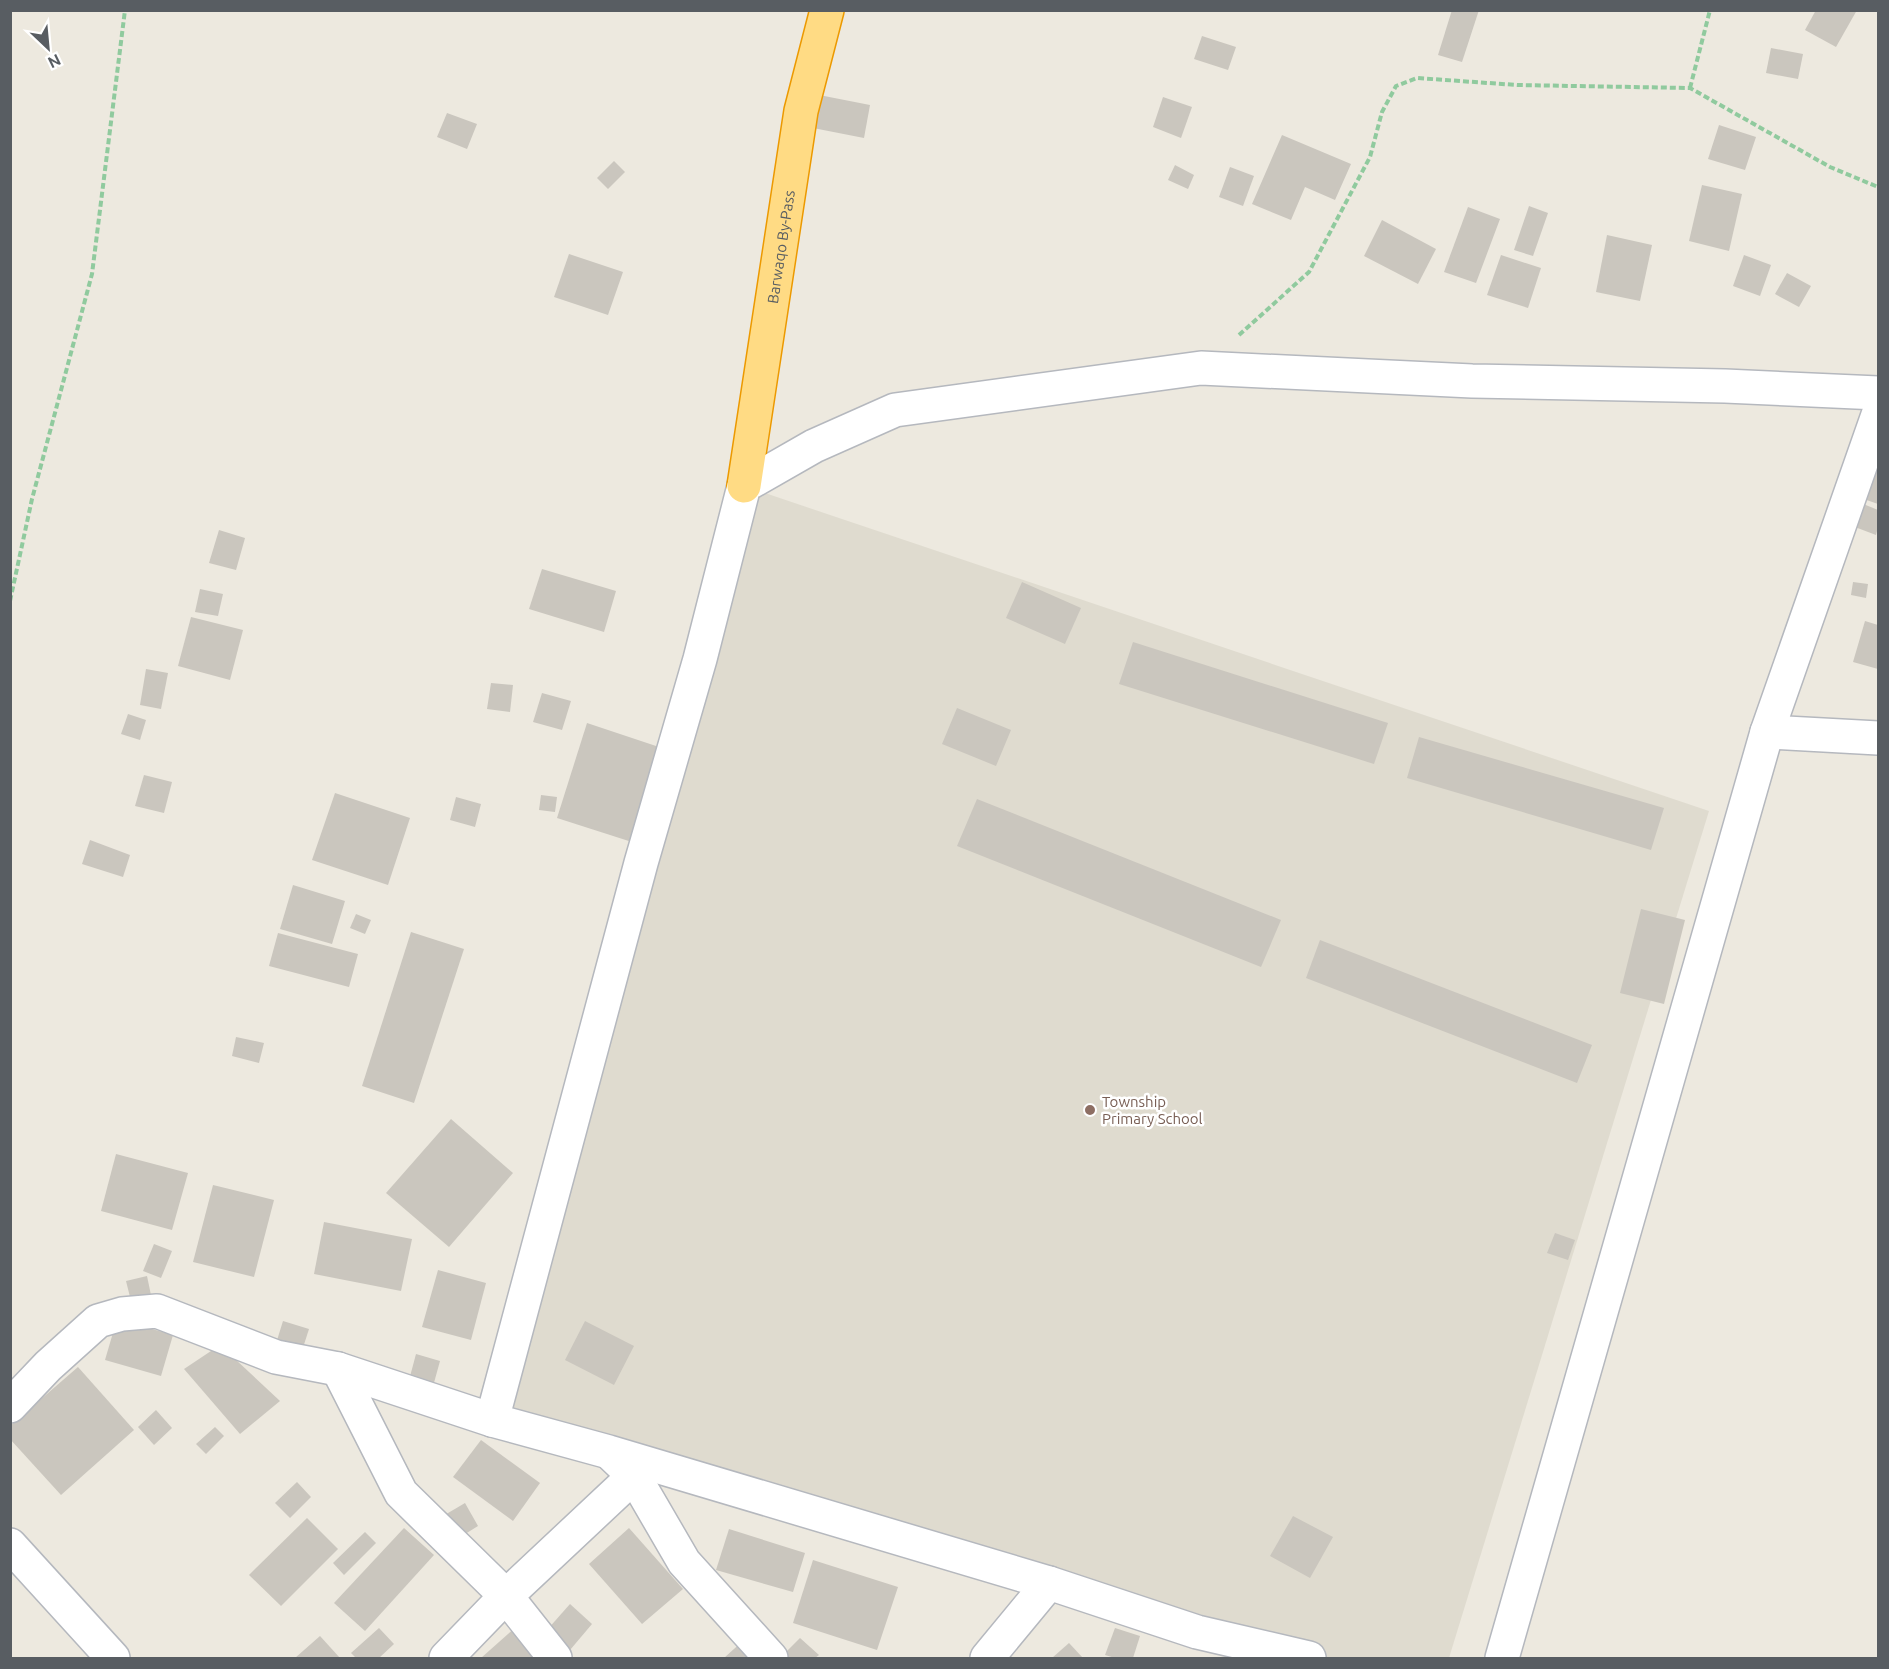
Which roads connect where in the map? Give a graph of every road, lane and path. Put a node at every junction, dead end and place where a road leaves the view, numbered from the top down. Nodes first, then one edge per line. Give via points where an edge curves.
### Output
1 (125, 10) edge
2 (827, 10) edge
3 (1710, 10) edge
4 (1690, 88) junction
5 (1878, 187) edge
6 (1201, 368) junction
7 (1878, 393) edge
8 (1878, 415) edge
9 (744, 486) junction
10 (10, 601) edge
11 (1767, 732) junction
12 (1878, 738) edge
13 (338, 1369) junction
14 (10, 1406) edge
15 (492, 1420) junction
16 (609, 1452) junction
17 (634, 1476) junction
18 (10, 1545) edge
19 (1049, 1583) junction
20 (506, 1596) junction
21 (1197, 1632) junction
22 (112, 1659) edge
23 (446, 1659) edge
24 (555, 1659) edge
25 (771, 1659) edge
26 (987, 1659) edge
27 (1214, 1659) edge
28 (1309, 1659) edge
29 (1502, 1659) edge

1 - 10 path via 92,274 32,500
2 - 9 highway, Barwaqo By-Pass via 801,111
3 - 4 path
4 - 5 path via 1830,167
4 - 6 path via 1517,85 1417,78 1396,86 1383,112 1370,157 1309,272
6 - 7 street
6 - 9 street via 895,410 814,446
8 - 11 street
9 - 15 street
11 - 12 street
11 - 29 street
13 - 14 street via 276,1358 157,1311 122,1314 98,1322
13 - 15 street
13 - 20 street via 401,1493
15 - 16 street
16 - 17 street
16 - 19 street
17 - 20 street
17 - 25 street via 684,1562
18 - 22 street
19 - 21 street
19 - 26 street
20 - 23 street
20 - 24 street
21 - 27 street
21 - 28 street

